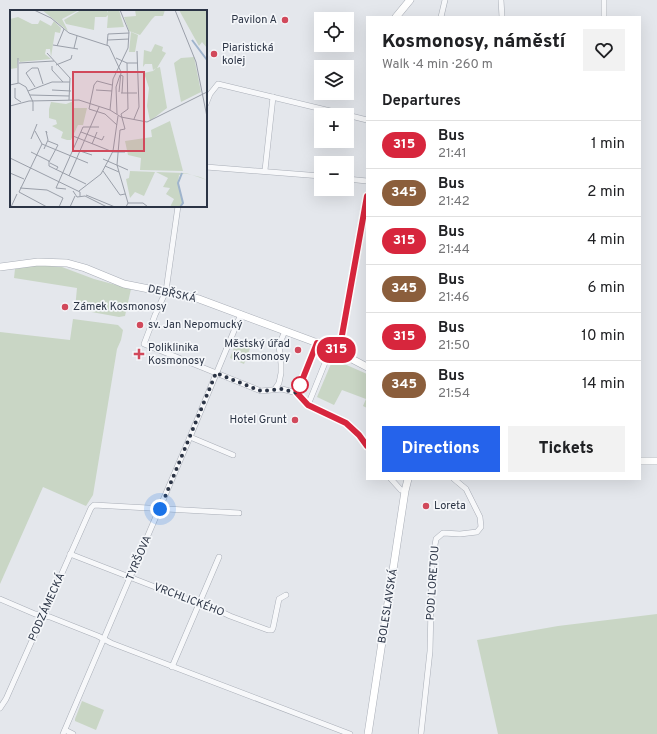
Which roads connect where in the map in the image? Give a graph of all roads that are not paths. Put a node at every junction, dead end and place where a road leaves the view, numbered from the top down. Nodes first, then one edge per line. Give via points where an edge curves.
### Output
1 (410, 0) edge
2 (445, 0) edge
3 (501, 0) edge
4 (604, 0) edge
5 (397, 16) edge
6 (441, 16) edge
7 (502, 16) edge
8 (604, 16) edge
9 (273, 97) junction
10 (207, 102) edge
11 (318, 108) edge
12 (354, 117) edge
13 (366, 120) edge
14 (207, 167) edge
15 (265, 170) junction
16 (314, 175) edge
17 (354, 179) edge
18 (366, 180) edge
19 (366, 202) edge
20 (178, 207) edge
21 (0, 267) edge
22 (166, 291) junction
23 (241, 314) junction
24 (285, 331) junction
25 (317, 343) junction
26 (330, 348) junction
27 (339, 352) junction
28 (366, 366) edge
29 (216, 373) junction
30 (275, 389) junction
31 (297, 393) junction
32 (308, 405) junction
33 (190, 437) junction
34 (366, 445) edge
35 (233, 455) dead end
36 (641, 461) edge
37 (657, 461) edge
38 (392, 480) edge
39 (408, 480) edge
40 (456, 481) edge
41 (405, 491) junction
42 (160, 509) junction
43 (239, 513) dead end
44 (70, 554) junction
45 (219, 557) dead end
46 (130, 577) junction
47 (286, 596) dead end
48 (0, 599) edge
49 (199, 604) junction
50 (44, 615) junction
51 (104, 640) junction
52 (172, 667) junction
53 (0, 708) edge
54 (64, 732) edge
55 (73, 734) edge
56 (350, 734) edge
57 (368, 734) edge
58 (421, 734) edge

1 - 5 main road
2 - 6 street
3 - 7 street
4 - 8 street
9 - 10 street via 218,84
9 - 11 street
9 - 15 street
12 - 13 street
14 - 15 street
15 - 16 street
17 - 18 street
19 - 27 main road
20 - 22 street
21 - 22 main road, DEBŘSKÁ via 38,262 67,263 124,284
22 - 23 main road, DEBŘSKÁ via 199,299
22 - 29 street via 144,344
23 - 24 main road, DEBŘSKÁ
23 - 29 street, TYRŠOVA
24 - 25 main road, DEBŘSKÁ
24 - 30 street via 279,345 282,364
25 - 26 main road, DEBŘSKÁ
25 - 31 street
26 - 27 main road, DEBŘSKÁ
26 - 32 street
27 - 28 main road, DEBŘSKÁ
29 - 30 street via 261,391
29 - 33 street, TYRŠOVA
30 - 31 street
31 - 32 street
32 - 34 street via 346,423
33 - 35 street
33 - 42 street, TYRŠOVA
36 - 37 main road
38 - 41 street
39 - 41 main road, BOLESLAVSKÁ
40 - 58 street, POD LORETOU via 466,490 480,518 481,527 477,532 443,533 436,539 432,563 430,651
41 - 57 main road, BOLESLAVSKÁ
42 - 43 street
42 - 44 street, PODZÁMECKÁ via 94,505
42 - 46 street, TYRŠOVA
44 - 46 street, VRCHLICKÉHO
44 - 50 street, PODZÁMECKÁ
45 - 49 street
46 - 49 street, VRCHLICKÉHO
46 - 51 street, TYRŠOVA
47 - 49 street, VRCHLICKÉHO via 279,599 274,628 270,630 205,604
48 - 50 street via 35,614
49 - 52 street
50 - 51 street
50 - 53 street, PODZÁMECKÁ
51 - 52 street
51 - 54 street, TYRŠOVA
52 - 56 street
54 - 55 street

